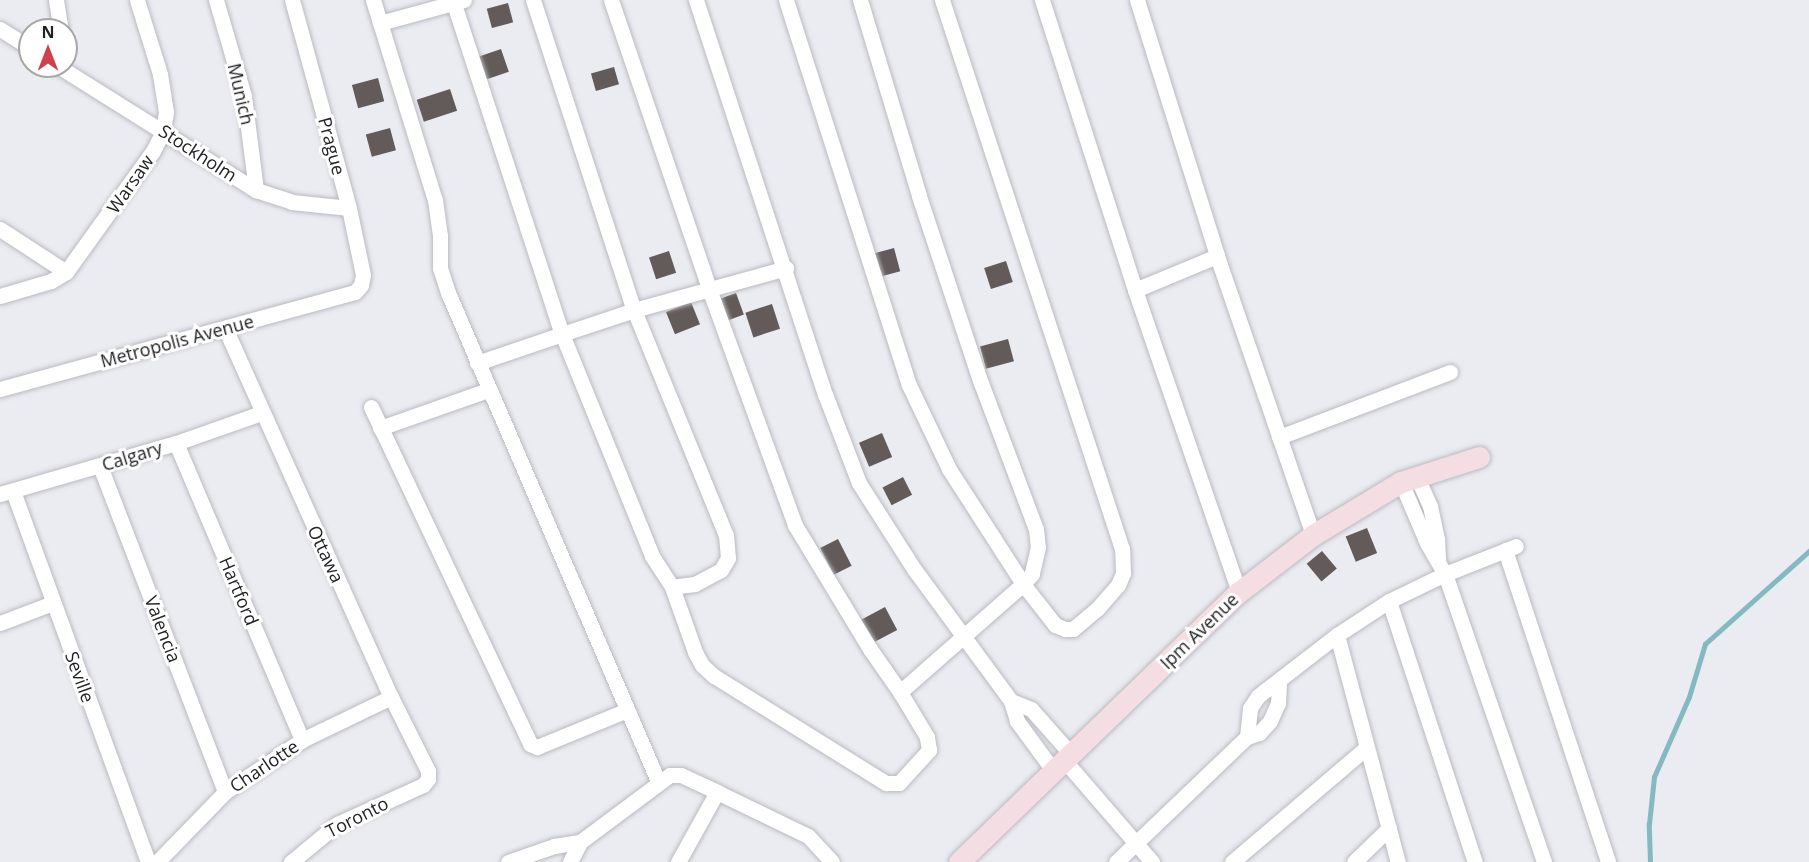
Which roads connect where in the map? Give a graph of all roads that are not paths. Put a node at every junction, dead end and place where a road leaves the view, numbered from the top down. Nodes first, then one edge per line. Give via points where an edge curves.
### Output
1 (56, 0) edge
2 (136, 0) edge
3 (216, 0) edge
4 (292, 0) edge
5 (373, 0) edge
6 (533, 0) edge
7 (611, 0) edge
8 (696, 0) edge
9 (786, 0) edge
10 (860, 0) edge
11 (942, 0) edge
12 (1042, 0) edge
13 (1137, 0) edge
14 (459, 2) edge
15 (60, 18) edge
16 (380, 23) junction
17 (0, 29) edge
18 (18, 40) edge
19 (78, 77) edge
20 (164, 130) junction
21 (256, 190) junction
22 (349, 208) junction
23 (0, 230) edge
24 (1217, 256) junction
25 (786, 268) junction
26 (66, 272) junction
27 (1135, 290) junction
28 (710, 291) junction
29 (355, 292) joint
30 (0, 296) edge
31 (634, 310) junction
32 (225, 328) junction
33 (562, 334) junction
34 (477, 363) junction
35 (1450, 372) dead end
36 (0, 389) edge
37 (488, 390) junction
38 (371, 407) dead end
39 (261, 413) junction
40 (380, 428) junction
41 (1280, 437) junction
42 (176, 443) junction
43 (1479, 458) dead end
44 (100, 466) junction
45 (1409, 480) junction
46 (6, 493) edge
47 (1313, 535) junction
48 (1442, 567) junction
49 (1023, 584) junction
50 (672, 587) junction
51 (1239, 592) junction
52 (1389, 601) junction
53 (53, 603) junction
54 (0, 623) edge
55 (1337, 635) junction
56 (963, 637) junction
57 (1280, 681) junction
58 (900, 692) junction
59 (391, 697) junction
60 (1011, 701) junction
61 (627, 710) junction
62 (1247, 738) junction
63 (302, 740) junction
64 (1367, 747) junction
65 (1063, 761) junction
66 (428, 779) joint
67 (658, 781) junction
68 (225, 792) junction
69 (717, 792) junction
70 (1389, 828) junction
71 (580, 842) junction
72 (1135, 842) junction
73 (828, 856) edge
74 (148, 862) edge
75 (157, 862) edge
76 (291, 862) edge
77 (508, 862) edge
78 (570, 862) edge
79 (678, 862) edge
80 (812, 862) edge
81 (958, 862) edge
82 (1116, 862) edge
83 (1152, 862) edge
84 (1232, 862) edge
85 (1354, 862) edge
86 (1398, 862) edge
87 (1475, 862) edge
88 (1544, 862) edge
89 (1608, 862) edge

1 - 15 street
2 - 20 street, Warsaw via 160,74 166,111
3 - 21 street, Munich via 244,96
4 - 22 street, Prague
5 - 16 street
6 - 31 street
7 - 28 street
8 - 25 street
9 - 49 street via 909,385 949,469
10 - 49 street via 977,372 1036,529 1037,561
11 - 49 street via 1124,563 1118,585 1073,629 1055,625
12 - 27 street
13 - 24 street
14 - 16 street
14 - 33 street
16 - 34 street via 435,200 440,268
17 - 18 street
19 - 20 street, Stockholm
20 - 21 street, Stockholm
20 - 26 street, Warsaw
21 - 22 street, Stockholm via 292,202
22 - 29 street, Prague via 363,275
23 - 26 street
24 - 27 street
24 - 41 street
25 - 28 street
25 - 56 street via 825,394 859,483
26 - 30 street, Warsaw via 51,281
27 - 51 street
28 - 31 street
28 - 58 street via 795,525
29 - 32 street, Metropolis Avenue
31 - 33 street
31 - 50 street via 726,535 728,558 721,570 695,584
32 - 36 street, Metropolis Avenue
32 - 39 street, Ottawa
33 - 34 street
33 - 50 street via 652,556
34 - 37 street
35 - 41 street
37 - 40 street
37 - 61 street
38 - 40 street
39 - 42 street, Calgary
39 - 59 street, Ottawa
40 - 61 street via 530,744 537,747
41 - 47 street
42 - 44 street, Calgary
42 - 63 street, Hartford
43 - 45 street, Ipm Avenue
44 - 46 street, Calgary
44 - 68 street, Valencia
45 - 47 street, Ipm Avenue
45 - 48 street via 1430,506
46 - 53 street, Seville
47 - 51 street, Ipm Avenue
48 - 52 street
48 - 88 street
48 - 89 street via 1510,548
49 - 56 street
50 - 58 street via 702,665 714,676 886,783 899,783 929,750 927,738
51 - 65 street, Ipm Avenue
52 - 55 street
52 - 87 street
53 - 54 street
53 - 74 street, Seville
55 - 57 street
55 - 64 street
56 - 58 street
56 - 60 street
57 - 62 street via 1278,704 1270,721 1259,733
57 - 62 street via 1258,696 1250,708
59 - 63 street, Charlotte
59 - 66 street, Ottawa via 428,771
60 - 65 street via 1017,721
60 - 65 street via 1031,709
61 - 67 street
62 - 72 street
63 - 68 street, Charlotte
64 - 70 street
64 - 84 street
65 - 72 street
65 - 81 street, Ipm Avenue
66 - 76 street, Toronto via 423,786 337,824
67 - 69 street via 670,775 681,776
67 - 71 street
68 - 75 street, Charlotte
69 - 73 street via 808,836
69 - 79 street
70 - 85 street
70 - 86 street
71 - 77 street via 554,846
71 - 78 street
72 - 82 street
72 - 83 street
73 - 80 street

